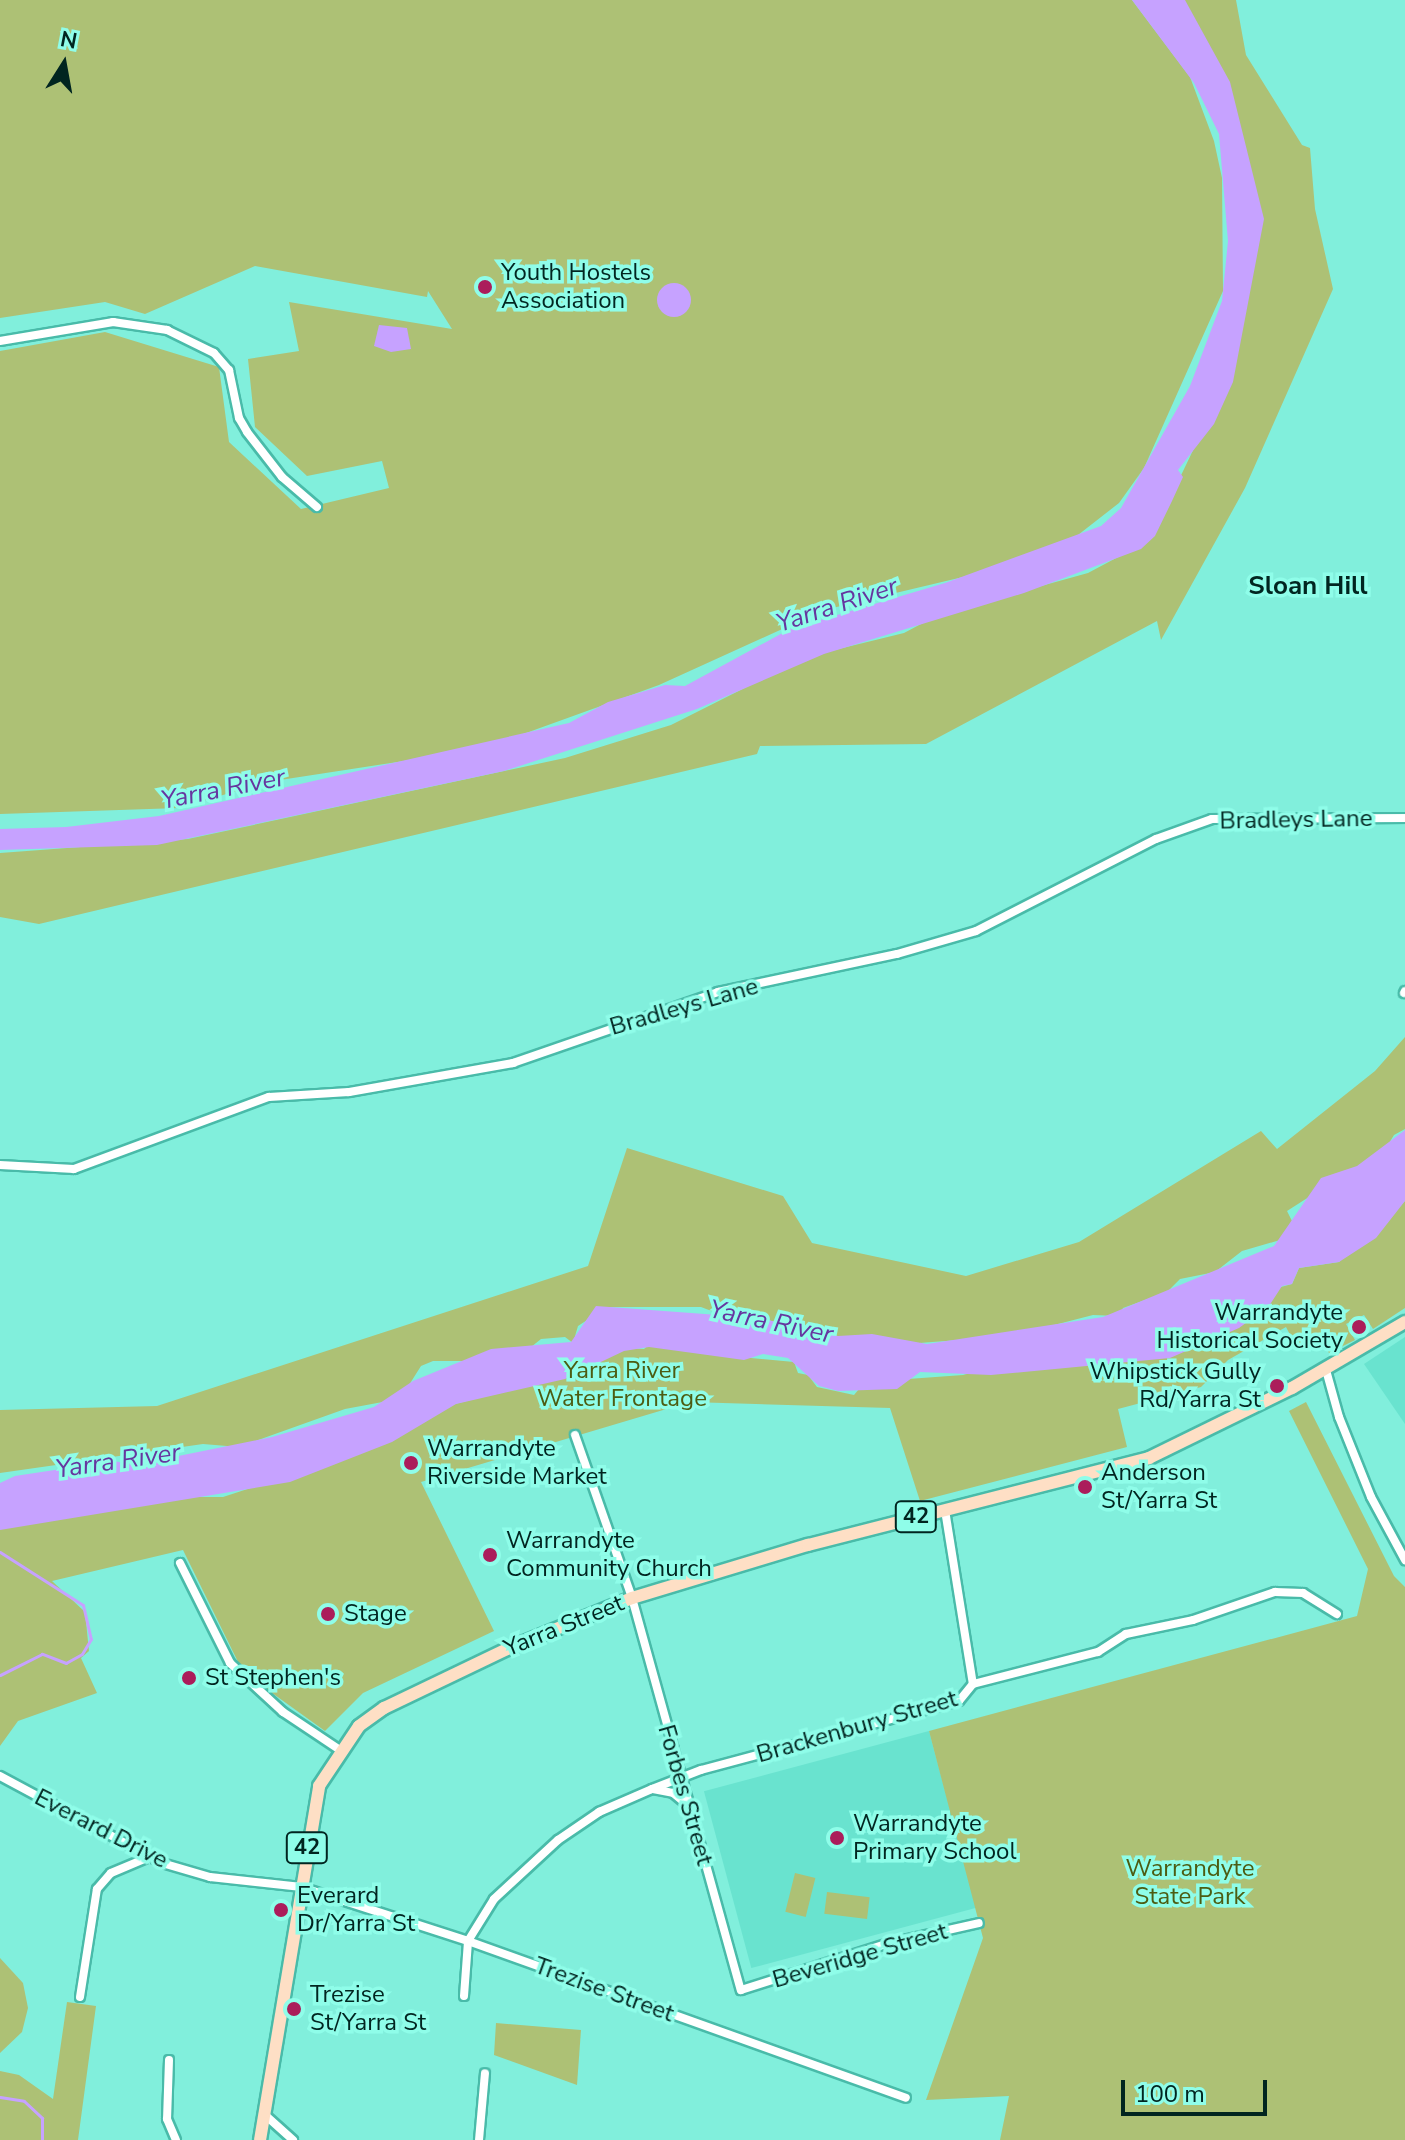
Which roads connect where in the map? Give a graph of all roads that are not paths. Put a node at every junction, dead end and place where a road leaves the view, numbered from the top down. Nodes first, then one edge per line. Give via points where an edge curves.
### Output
1 (0, 341) edge
2 (317, 507) dead end
3 (1405, 818) edge
4 (0, 1165) edge
5 (1405, 1322) edge
6 (1326, 1370) junction
7 (575, 1435) dead end
8 (945, 1510) junction
9 (1405, 1560) edge
10 (180, 1563) dead end
11 (632, 1598) junction
12 (1337, 1614) dead end
13 (973, 1684) junction
14 (340, 1750) junction
15 (0, 1776) edge
16 (679, 1778) junction
17 (652, 1789) junction
18 (687, 1806) junction
19 (149, 1857) junction
20 (301, 1887) junction
21 (979, 1923) dead end
22 (468, 1941) junction
23 (741, 1990) joint
24 (464, 1996) dead end
25 (80, 1997) dead end
26 (169, 2060) dead end
27 (485, 2073) dead end
28 (906, 2098) dead end
29 (264, 2114) junction
30 (176, 2140) edge
31 (260, 2140) edge
32 (293, 2140) edge
33 (479, 2140) edge

1 - 2 street via 113,322 167,330 214,353 229,370 247,432 282,477
3 - 4 street, Bradleys Lane via 1212,819 1156,839 976,931 897,954 718,992 513,1063 349,1092 269,1097 74,1169
5 - 6 main road, Yarra Street / 42
6 - 8 main road, Yarra Street / 42 via 1149,1458
6 - 9 street via 1371,1497
7 - 11 street, Forbes Street
8 - 11 main road, Yarra Street / 42
8 - 13 street
10 - 14 street via 230,1663 272,1703
11 - 14 main road, Yarra Street / 42 via 408,1694 359,1726
11 - 16 street, Forbes Street
12 - 13 street, Brackenbury Street via 1303,1593 1275,1592 1193,1620 1126,1634 1098,1652
13 - 16 street, Brackenbury Street via 959,1701
14 - 20 main road, Yarra Street / 42 via 319,1786
15 - 19 street, Everard Drive
16 - 17 street, Brackenbury Street
16 - 18 street, Forbes Street
17 - 18 street via 673,1793
17 - 22 street, Brackenbury Street via 599,1812 558,1840 494,1899
18 - 23 street, Forbes Street
19 - 20 street, Everard Drive via 210,1877
19 - 25 street via 111,1873 97,1889
20 - 22 street, Trezise Street
20 - 29 main road, Yarra Street / 42
21 - 23 street, Beveridge Street via 886,1944
22 - 24 street, Brackenbury Street
22 - 28 street, Trezise Street
26 - 30 street via 167,2119
27 - 33 street
29 - 31 main road, Yarra Street / 42
29 - 32 street

